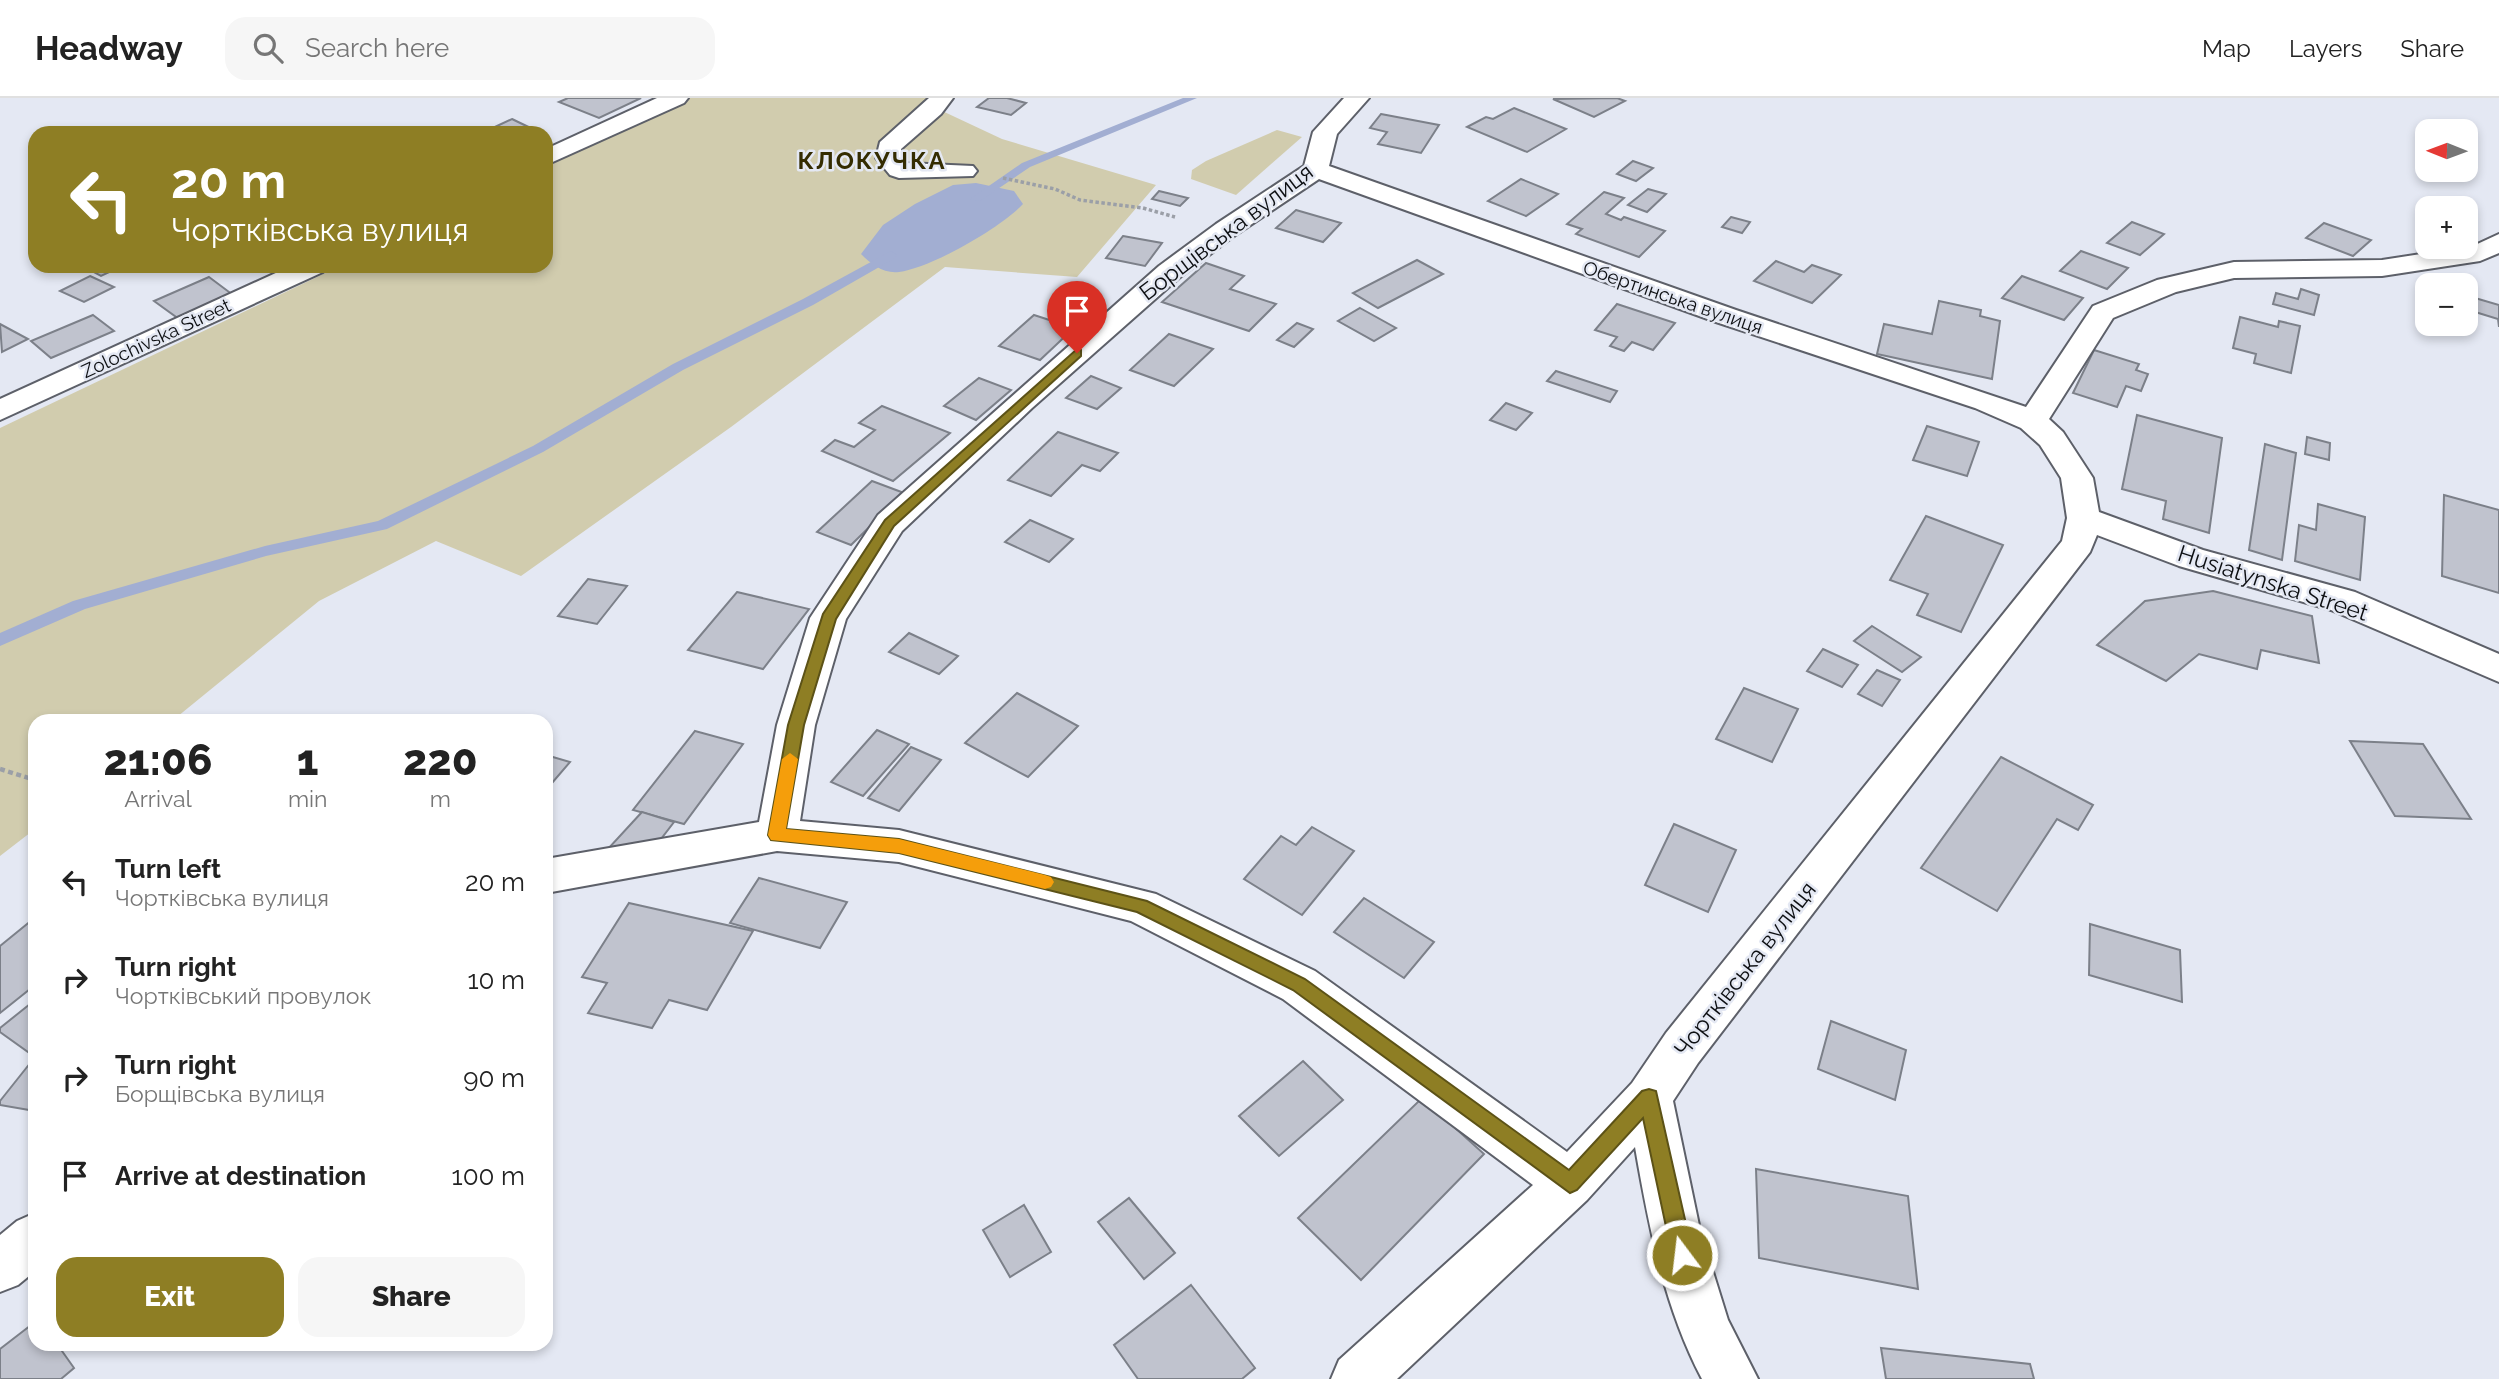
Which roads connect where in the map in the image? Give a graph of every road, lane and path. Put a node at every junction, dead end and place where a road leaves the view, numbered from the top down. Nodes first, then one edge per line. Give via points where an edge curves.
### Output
1 (676, 98) edge
2 (941, 98) edge
3 (1357, 98) edge
4 (553, 155) edge
5 (1315, 170) junction
6 (964, 171) joint
7 (1225, 230) junction
8 (2499, 242) edge
9 (298, 273) edge
10 (0, 411) edge
11 (2032, 421) junction
12 (2084, 518) junction
13 (2499, 669) edge
14 (0, 769) edge
15 (28, 778) edge
16 (777, 835) junction
17 (553, 875) edge
18 (1649, 1098) junction
19 (1570, 1183) junction
20 (28, 1244) edge
21 (0, 1266) edge
22 (1358, 1379) edge
23 (1731, 1379) edge

1 - 4 street
2 - 6 street via 890,147 888,158 899,170
3 - 5 street, Борщівська вулиця via 1325,132
5 - 7 street, Борщівська вулиця
5 - 11 street, Обертинська вулиця
6 - 7 path
7 - 16 street, Борщівська вулиця via 1159,281 890,523 828,618 796,725
8 - 11 street via 2480,253 2382,268 2234,270 2166,286 2103,312
9 - 10 street, Zolochivska Street
11 - 12 street, Обертинська вулиця via 2052,439 2077,478
12 - 13 street, Husiatynska Street via 2191,558 2343,601
12 - 18 street, Чортківська вулиця via 2078,544 1682,1048
14 - 15 path
16 - 17 street
16 - 19 street via 899,846 1141,906 1299,985
18 - 19 street, Чортківська вулиця
18 - 23 street via 1675,1230 1705,1331
19 - 22 street, Чортківська вулиця
20 - 21 street

